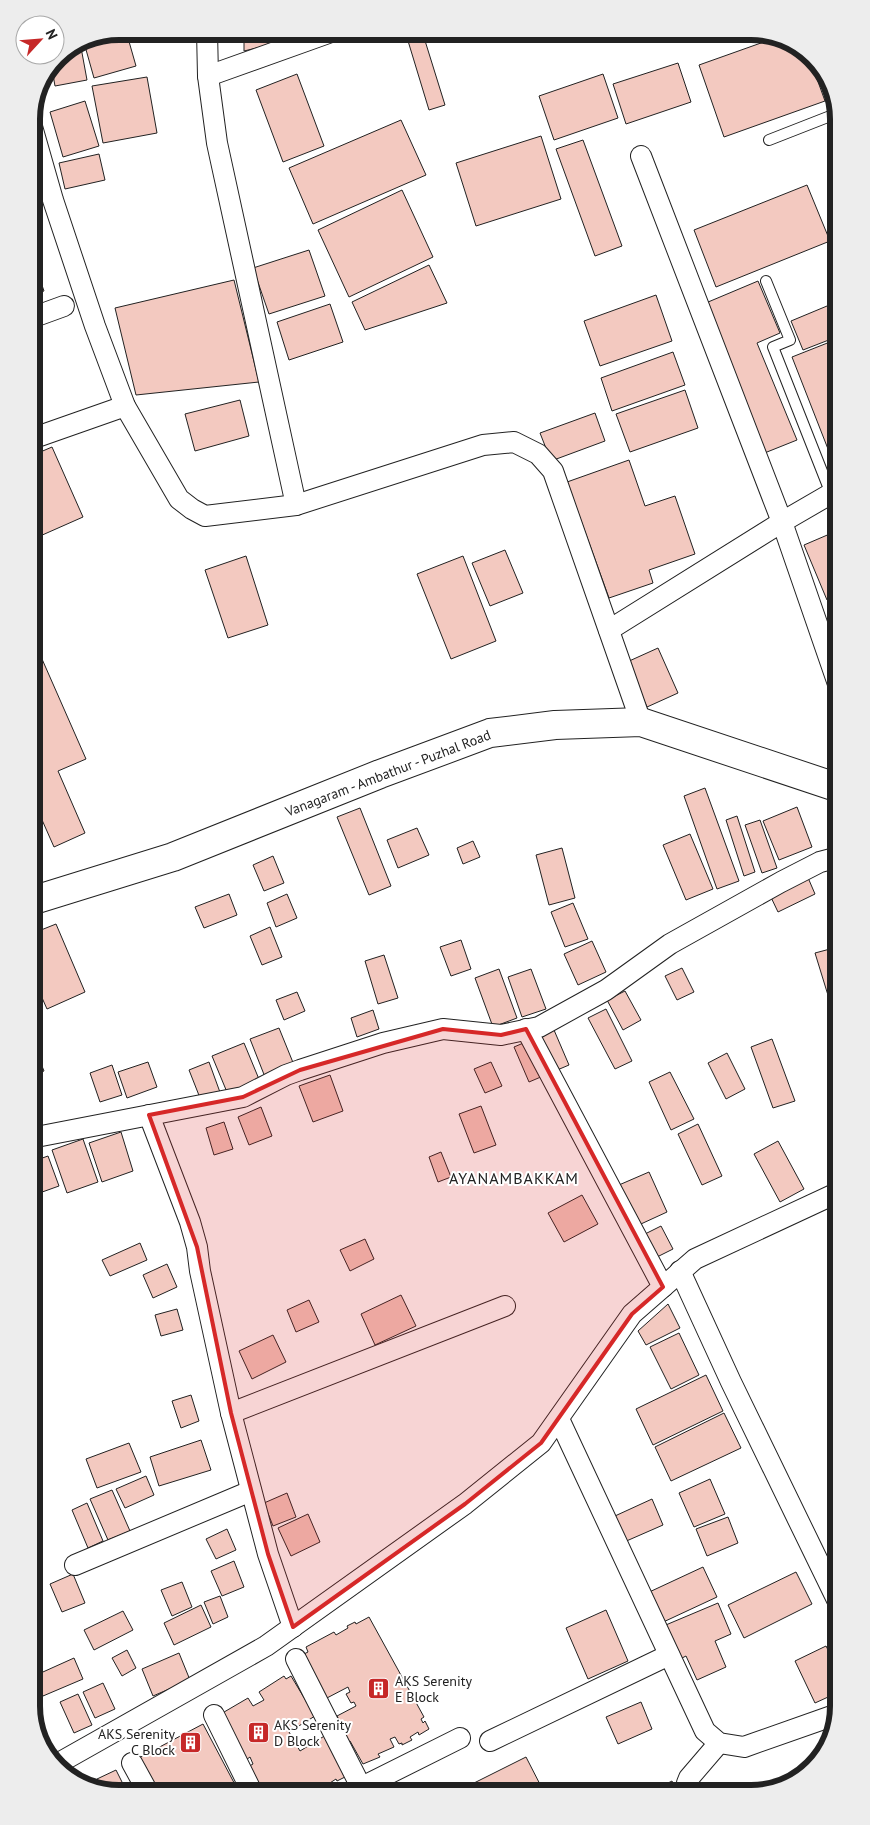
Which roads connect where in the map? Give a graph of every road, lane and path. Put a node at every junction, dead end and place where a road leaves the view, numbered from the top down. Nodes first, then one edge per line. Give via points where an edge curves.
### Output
1 (207, 40) edge
2 (309, 40) edge
3 (208, 76) junction
4 (830, 116) edge
5 (769, 140) dead end
6 (40, 154) edge
7 (641, 156) dead end
8 (766, 281) dead end
9 (64, 306) dead end
10 (40, 315) edge
11 (125, 406) junction
12 (40, 436) edge
13 (830, 480) edge
14 (830, 495) edge
15 (296, 505) junction
16 (782, 522) junction
17 (609, 630) junction
18 (830, 661) edge
19 (641, 722) junction
20 (830, 785) edge
21 (830, 859) edge
22 (40, 898) edge
23 (526, 1029) junction
24 (149, 1115) junction
25 (40, 1136) edge
26 (830, 1196) edge
27 (680, 1271) junction
28 (663, 1288) junction
29 (505, 1306) dead end
30 (231, 1413) junction
31 (559, 1419) junction
32 (251, 1491) junction
33 (75, 1565) dead end
34 (830, 1586) edge
35 (293, 1627) junction
36 (669, 1655) junction
37 (296, 1659) dead end
38 (214, 1715) dead end
39 (829, 1718) edge
40 (460, 1738) dead end
41 (490, 1742) dead end
42 (718, 1743) junction
43 (63, 1761) edge
44 (132, 1762) dead end
45 (144, 1785) edge
46 (249, 1785) edge
47 (352, 1785) edge
48 (367, 1785) edge
49 (687, 1785) edge

1 - 3 street
2 - 3 street
3 - 15 street via 217,142
4 - 5 lane
6 - 11 street via 95,326
7 - 16 street
8 - 13 lane via 790,340 773,347
9 - 10 street
11 - 12 street
11 - 15 street via 179,499 192,509 205,516
14 - 16 street
15 - 17 street via 483,445 514,442 538,454 553,471
16 - 17 street
16 - 18 street
17 - 19 street
19 - 20 main road, Vanagaram - Ambathur - Puzhal Road
19 - 22 main road, Vanagaram - Ambathur - Puzhal Road via 555,724 490,733 173,857
21 - 23 street via 781,882 670,944 606,990 539,1027
23 - 24 street via 501,1035 442,1029 383,1043 300,1070 243,1097
23 - 28 street
24 - 25 street
24 - 30 street via 197,1246
26 - 27 street via 695,1259
27 - 28 street
27 - 34 street
28 - 31 street via 632,1314
29 - 30 street
30 - 32 street
31 - 35 street via 541,1443 465,1504
31 - 36 street
32 - 33 street
32 - 35 street
35 - 43 street via 266,1646
36 - 41 street
36 - 42 street via 705,1731
37 - 47 street
38 - 46 street
39 - 42 street via 744,1747
40 - 48 street
42 - 49 street via 689,1778
44 - 45 street

